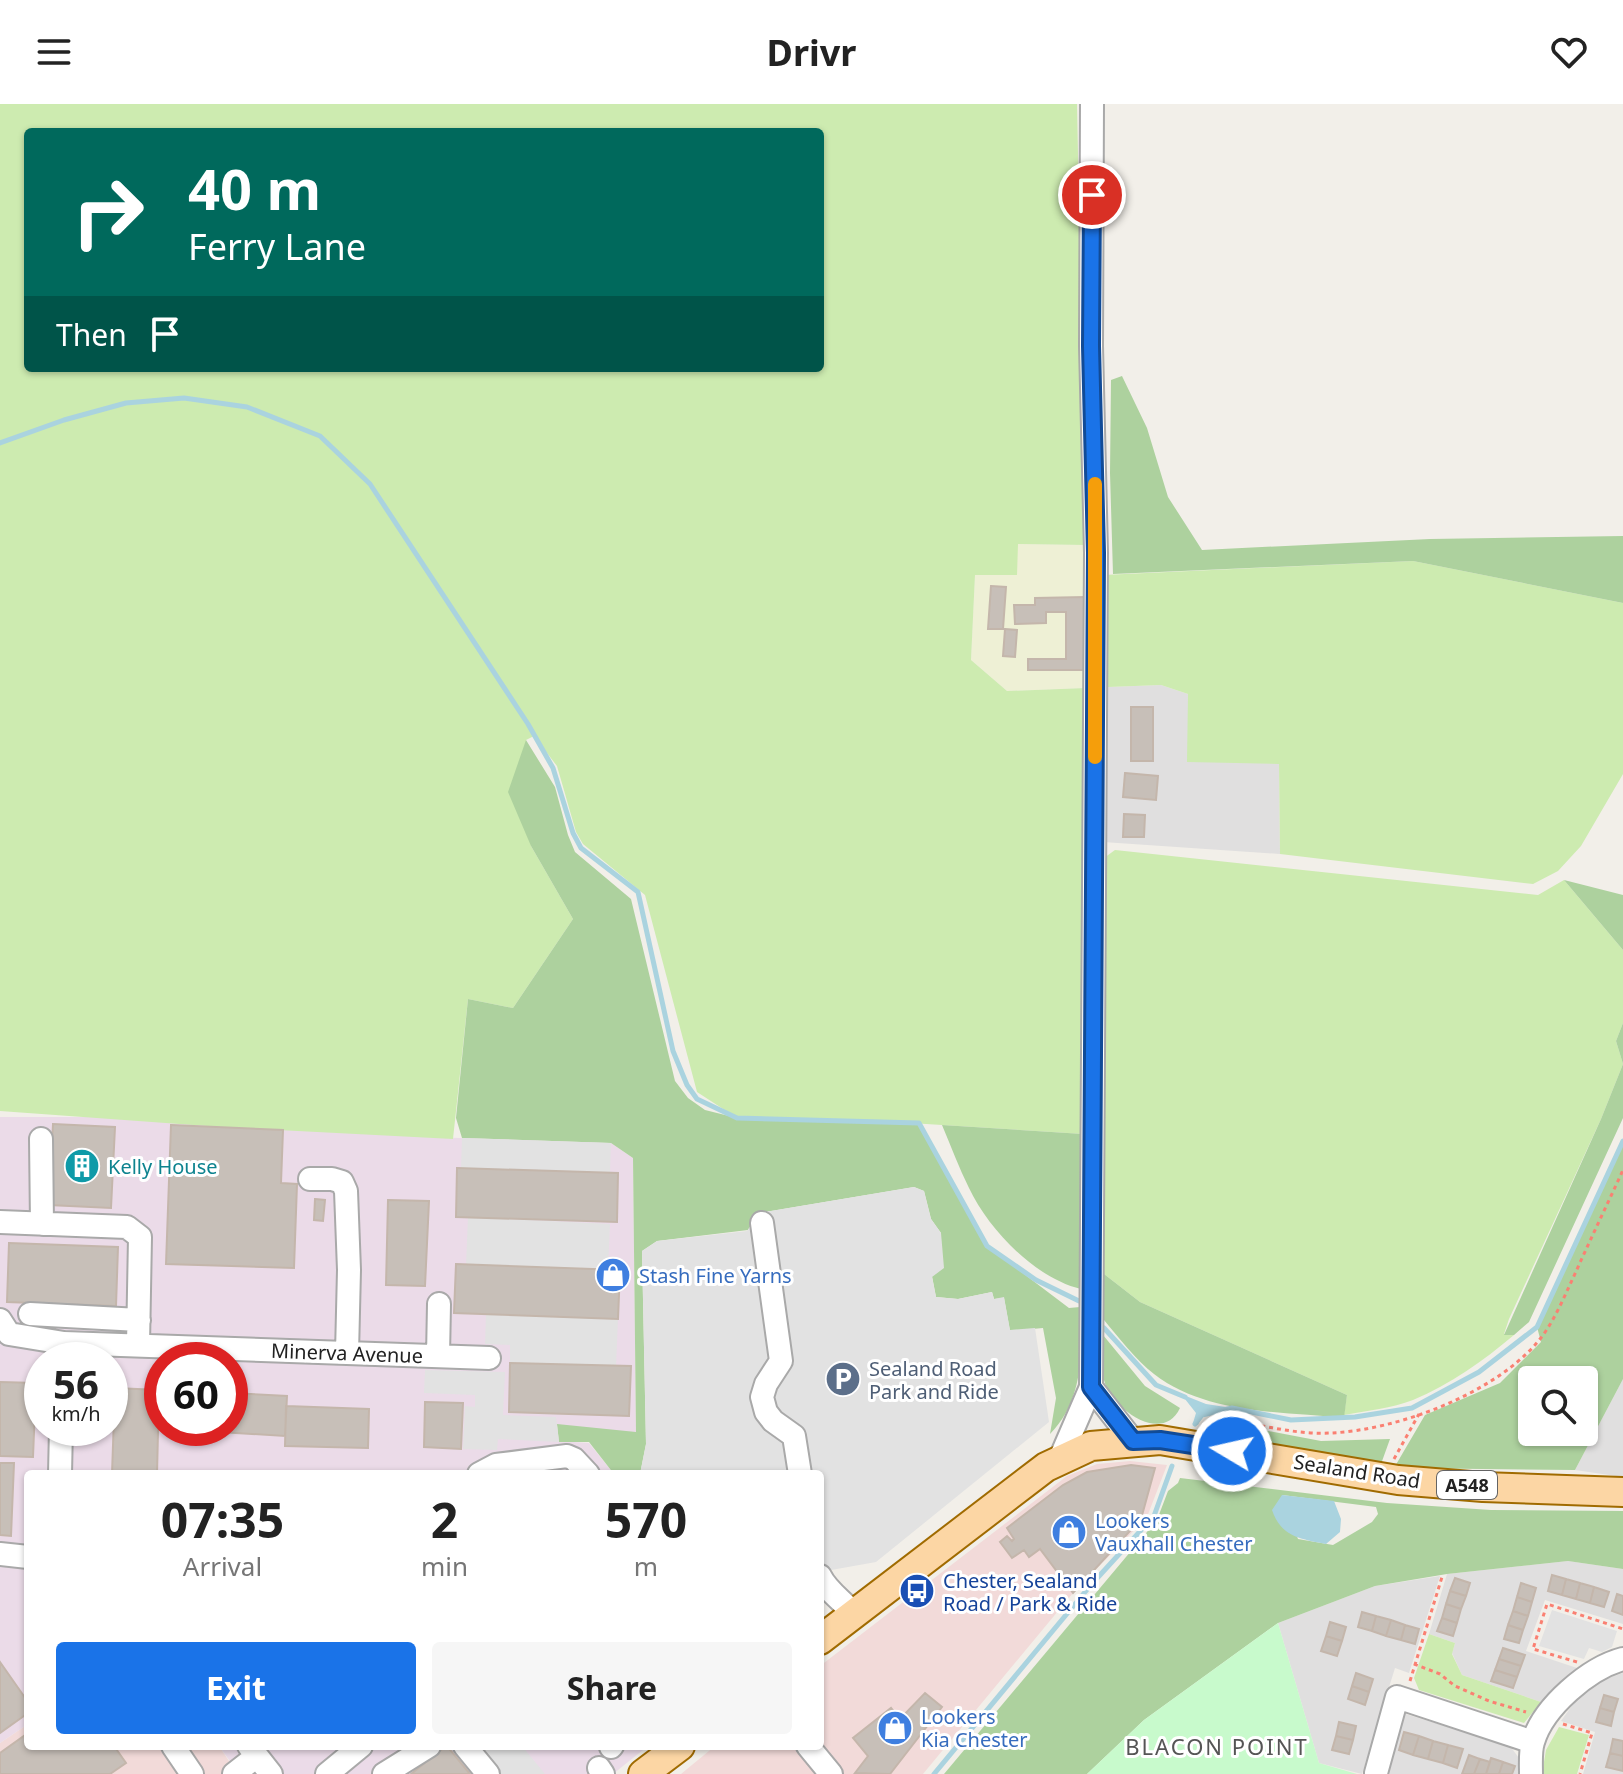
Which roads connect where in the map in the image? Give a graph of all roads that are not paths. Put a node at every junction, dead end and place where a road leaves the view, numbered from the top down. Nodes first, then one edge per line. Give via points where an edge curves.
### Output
1 (1092, 104) edge
2 (41, 1139) dead end
3 (310, 1179) dead end
4 (0, 1222) edge
5 (762, 1223) dead end
6 (42, 1224) junction
7 (439, 1304) dead end
8 (30, 1314) dead end
9 (139, 1320) junction
10 (1, 1324) edge
11 (34, 1342) edge
12 (138, 1345) junction
13 (128, 1346) edge
14 (347, 1353) junction
15 (438, 1356) junction
16 (489, 1358) dead end
17 (1091, 1387) junction
18 (1133, 1441) junction
19 (61, 1446) edge
20 (1059, 1461) junction
21 (536, 1467) edge
22 (60, 1470) edge
23 (487, 1470) edge
24 (584, 1470) edge
25 (799, 1470) edge
26 (1623, 1492) edge
27 (0, 1554) edge
28 (24, 1557) edge
29 (824, 1586) edge
30 (854, 1614) junction
31 (824, 1637) edge
32 (1623, 1659) edge
33 (1533, 1742) junction
34 (176, 1750) edge
35 (356, 1750) edge
36 (423, 1750) edge
37 (468, 1750) edge
38 (675, 1750) edge
39 (811, 1750) edge
40 (259, 1759) edge
41 (1376, 1773) edge
42 (192, 1774) edge
43 (234, 1774) edge
44 (327, 1774) edge
45 (384, 1774) edge
46 (488, 1774) edge
47 (643, 1774) edge
48 (831, 1774) edge
49 (1531, 1774) edge

1 - 17 street via 1096,568
2 - 6 street
3 - 14 street via 342,1182 346,1191
4 - 6 street
5 - 25 street via 781,1361 762,1397 773,1421 794,1436
6 - 9 street via 127,1227 140,1237
7 - 15 street, Minerva Avenue
8 - 9 street
9 - 12 street
10 - 11 street, Minerva Avenue via 9,1334
12 - 13 street, Minerva Avenue
12 - 14 street, Minerva Avenue
14 - 15 street, Minerva Avenue
15 - 16 street, Minerva Avenue
17 - 18 street
17 - 20 street
18 - 20 main road, Sealand Road / A548 via 1091,1446
18 - 26 main road, Sealand Road / A548 via 1160,1440 1384,1477
19 - 22 street
20 - 30 main road, Sealand Road / A548
21 - 23 street via 496,1465
21 - 24 street via 567,1456
27 - 28 street
29 - 30 street
30 - 31 main road, Sealand Road / A548
32 - 33 street via 1589,1674 1556,1703
33 - 41 street via 1397,1697
33 - 49 street
34 - 42 street
35 - 44 street
36 - 45 street
37 - 46 street
38 - 47 main road
39 - 48 street
40 - 43 street

